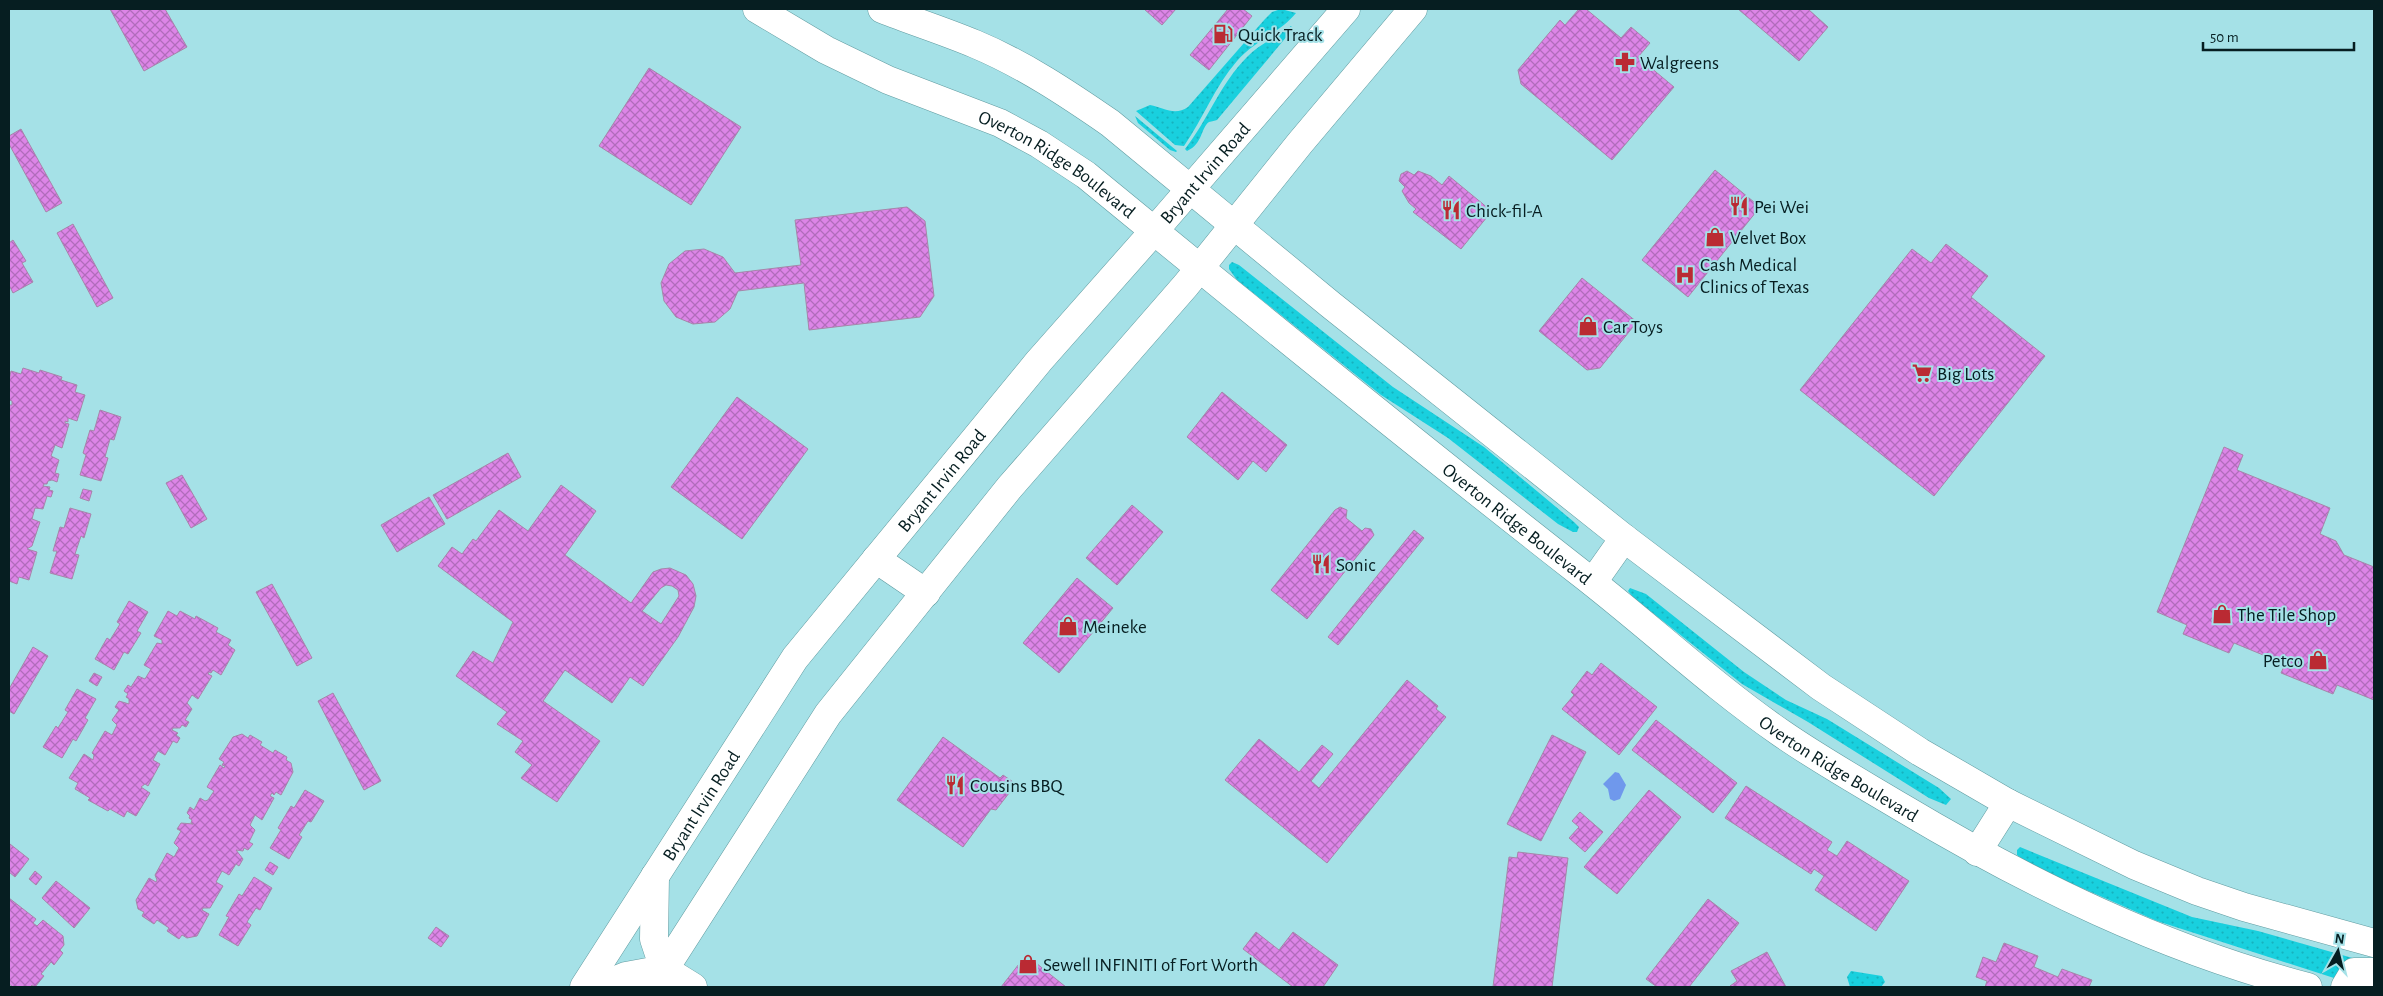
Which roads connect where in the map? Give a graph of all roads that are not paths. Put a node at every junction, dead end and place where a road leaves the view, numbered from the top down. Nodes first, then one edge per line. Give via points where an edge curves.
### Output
1 (882, 9) edge
2 (1346, 9) edge
3 (1413, 9) edge
4 (768, 12) edge
5 (1190, 190) junction
6 (1234, 226) junction
7 (1154, 231) junction
8 (1199, 269) junction
9 (1624, 538) junction
10 (876, 559) junction
11 (1593, 582) junction
12 (926, 593) junction
13 (2008, 803) junction
14 (1977, 852) junction
15 (655, 875) junction
16 (2374, 943) edge
17 (2374, 972) edge
18 (658, 978) edge
19 (584, 987) edge
20 (599, 987) edge
21 (693, 987) edge
22 (2308, 987) edge
23 (2345, 987) edge

1 - 5 street via 976,45 1055,87 1110,123
2 - 5 street, Bryant Irvin Road
3 - 6 street
4 - 7 street, Overton Ridge Boulevard via 826,50 888,80 1000,124 1039,144 1086,175
5 - 6 street
5 - 7 street, Bryant Irvin Road
6 - 8 street
6 - 9 street
7 - 8 street, Overton Ridge Boulevard
7 - 10 street, Bryant Irvin Road via 1039,361
8 - 11 street, Overton Ridge Boulevard
8 - 12 street via 1009,488
9 - 11 street
9 - 13 street via 1822,687 1920,752
10 - 12 street
10 - 15 street, Bryant Irvin Road via 795,658
11 - 14 street, Overton Ridge Boulevard via 1672,649 1780,732
12 - 18 street via 828,714
13 - 14 street
13 - 16 street via 2197,892
14 - 22 street, Overton Ridge Boulevard via 2090,910 2191,950
15 - 18 street via 654,939
15 - 19 street, Bryant Irvin Road
17 - 23 street via 2354,972
18 - 20 street via 626,976
18 - 21 street

